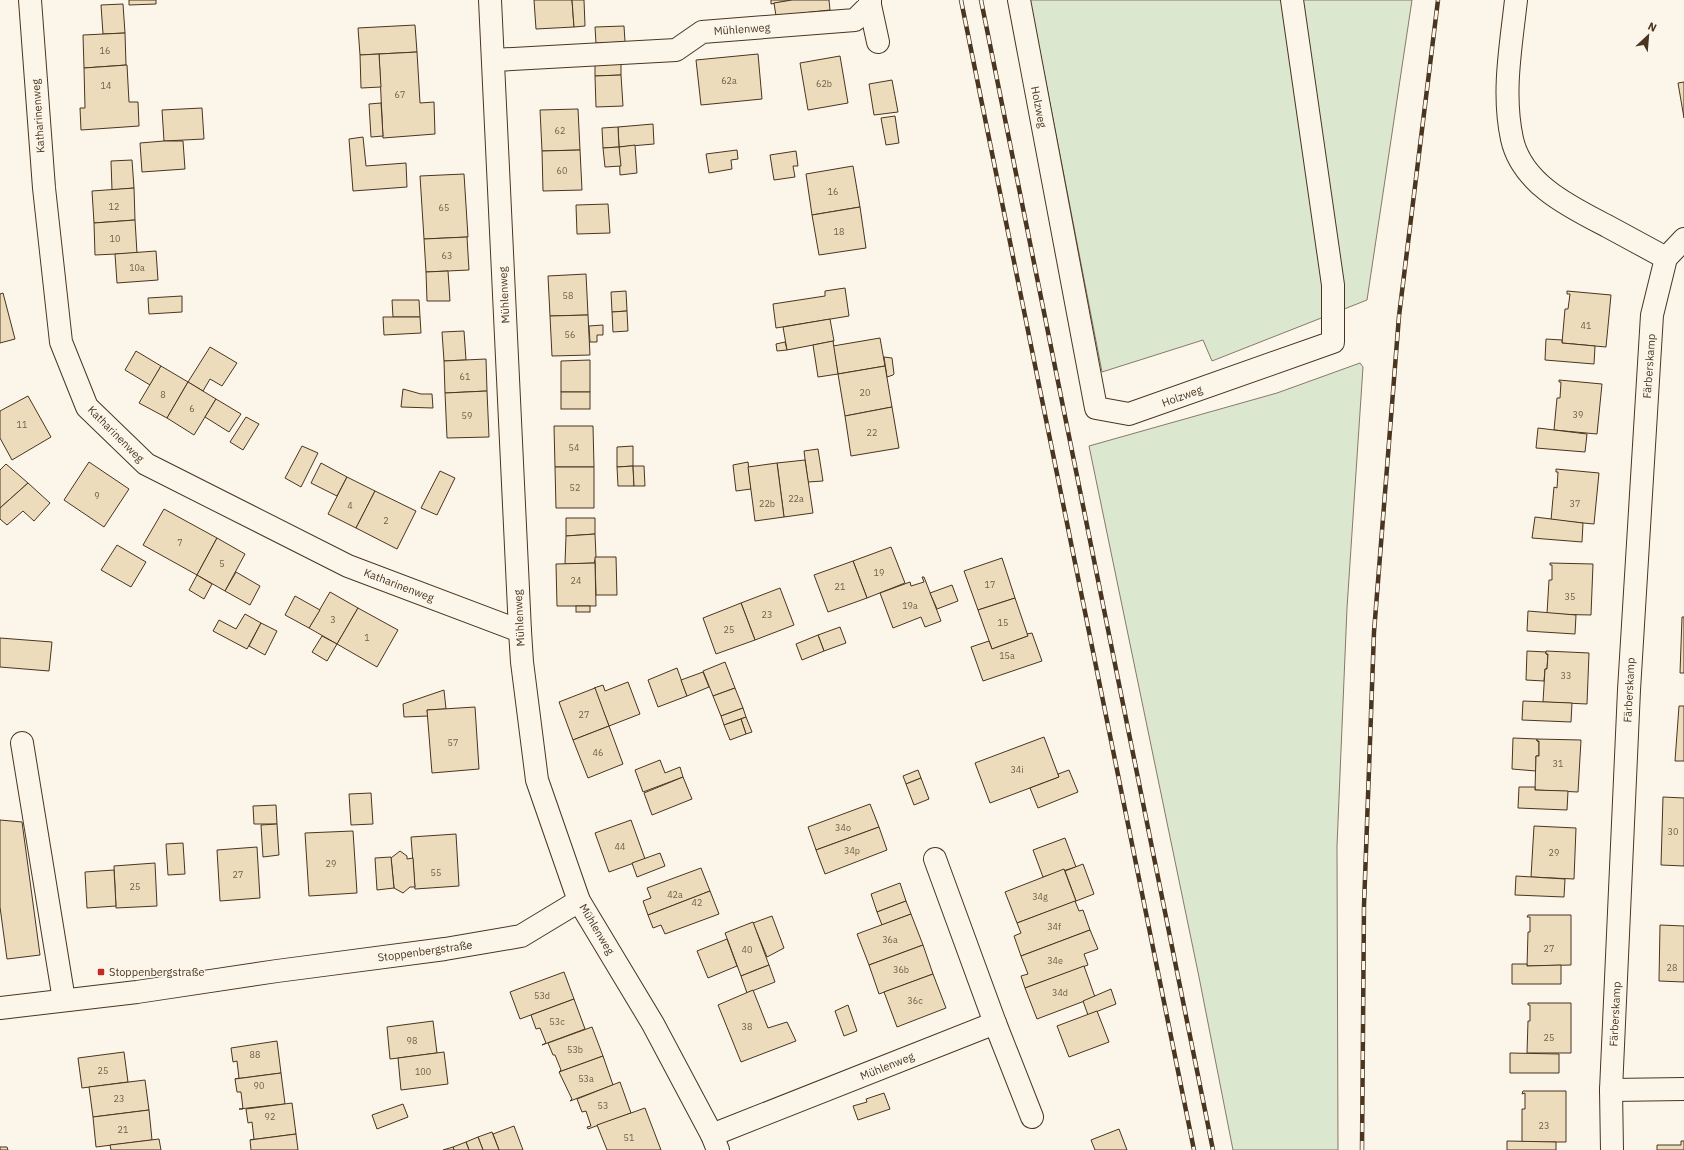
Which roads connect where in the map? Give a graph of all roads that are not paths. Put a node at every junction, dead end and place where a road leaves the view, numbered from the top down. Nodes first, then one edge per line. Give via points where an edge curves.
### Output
1 (30, 0) edge
2 (490, 0) edge
3 (1019, 0) edge
4 (1292, 0) edge
5 (1516, 0) edge
6 (870, 2) edge
7 (878, 42) dead end
8 (494, 60) junction
9 (1684, 239) edge
10 (1666, 258) junction
11 (520, 631) junction
12 (22, 743) dead end
13 (935, 859) dead end
14 (580, 901) junction
15 (64, 1000) junction
16 (0, 1008) edge
17 (995, 1023) junction
18 (1684, 1089) edge
19 (1611, 1090) junction
20 (1032, 1117) dead end
21 (715, 1142) edge
22 (1612, 1150) edge

1 - 11 street, Katharinenweg via 44,188 60,342 87,407 146,464 348,566
2 - 8 street, Mühlenweg
3 - 4 street, Holzweg via 1096,408 1129,414 1333,342 1332,285
5 - 10 street via 1508,72 1508,106 1512,139 1519,157 1545,189 1568,205
6 - 7 street, Mühlenweg
6 - 8 street, Mühlenweg via 855,20 702,32 676,50
8 - 11 street, Mühlenweg
9 - 10 street, Färberskamp
10 - 19 street, Färberskamp via 1652,315 1629,690
11 - 14 street, Mühlenweg via 538,780
12 - 15 street
13 - 17 street
14 - 15 street, Stoppenbergstraße via 521,936 445,949
14 - 21 street, Mühlenweg via 653,1024
15 - 16 street, Stoppenbergstraße
17 - 20 street
17 - 21 street, Mühlenweg
18 - 19 street
19 - 22 street, Färberskamp

